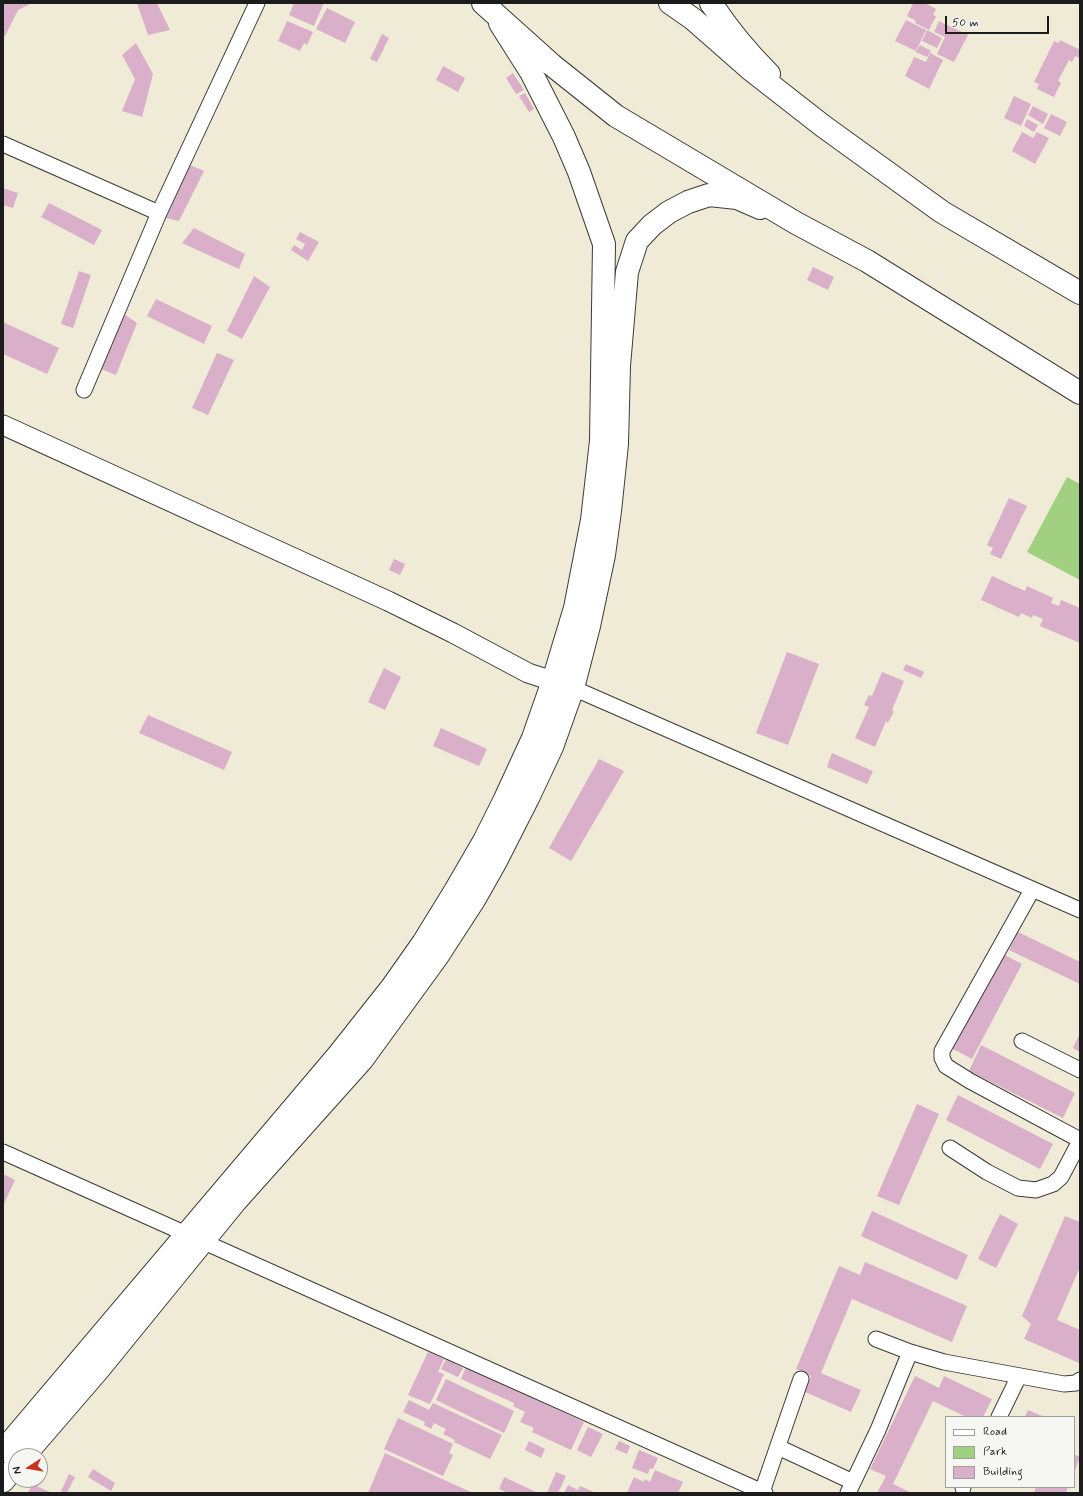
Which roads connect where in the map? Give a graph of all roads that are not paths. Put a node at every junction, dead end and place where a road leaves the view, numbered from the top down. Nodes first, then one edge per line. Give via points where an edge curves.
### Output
1 (257, 3) edge
2 (670, 3) edge
3 (711, 3) edge
4 (488, 8) edge
5 (823, 126) junction
6 (3, 144) edge
7 (159, 213) junction
8 (796, 223) junction
9 (1080, 293) edge
10 (84, 390) dead end
11 (1080, 393) edge
12 (3, 425) edge
13 (563, 685) junction
14 (1032, 890) junction
15 (1080, 910) edge
16 (1022, 1041) dead end
17 (1080, 1070) edge
18 (1080, 1141) edge
19 (950, 1148) dead end
20 (3, 1152) edge
21 (195, 1238) junction
22 (876, 1339) dead end
23 (910, 1352) junction
24 (1019, 1376) junction
25 (801, 1379) dead end
26 (1080, 1380) edge
27 (999, 1416) edge
28 (778, 1447) junction
29 (31, 1448) edge
30 (3, 1451) edge
31 (851, 1488) edge
32 (764, 1492) edge

1 - 7 street
2 - 5 main road
3 - 5 main road via 750,55
4 - 8 main road via 552,65 616,116
4 - 13 main road via 531,72 564,137 604,244 601,440 592,520
5 - 9 main road via 942,212
6 - 7 street
7 - 10 street
8 - 11 main road via 867,261
8 - 13 main road via 737,198 709,195 669,212 636,241 627,272 617,444 605,548 589,626
12 - 13 street via 388,601 528,673
13 - 14 street
13 - 21 main road via 552,747 496,861 437,957 362,1060 236,1202
14 - 15 street
14 - 18 street via 942,1051 942,1058 946,1066 970,1081
16 - 17 street
18 - 19 street via 1061,1177 1053,1184 1036,1190 1018,1188
20 - 21 street
21 - 29 main road via 103,1364
21 - 30 main road
21 - 32 street
22 - 23 street
23 - 24 street via 944,1362
23 - 31 street
24 - 26 street via 1064,1384
24 - 27 street
25 - 28 street
28 - 31 street
28 - 32 street

